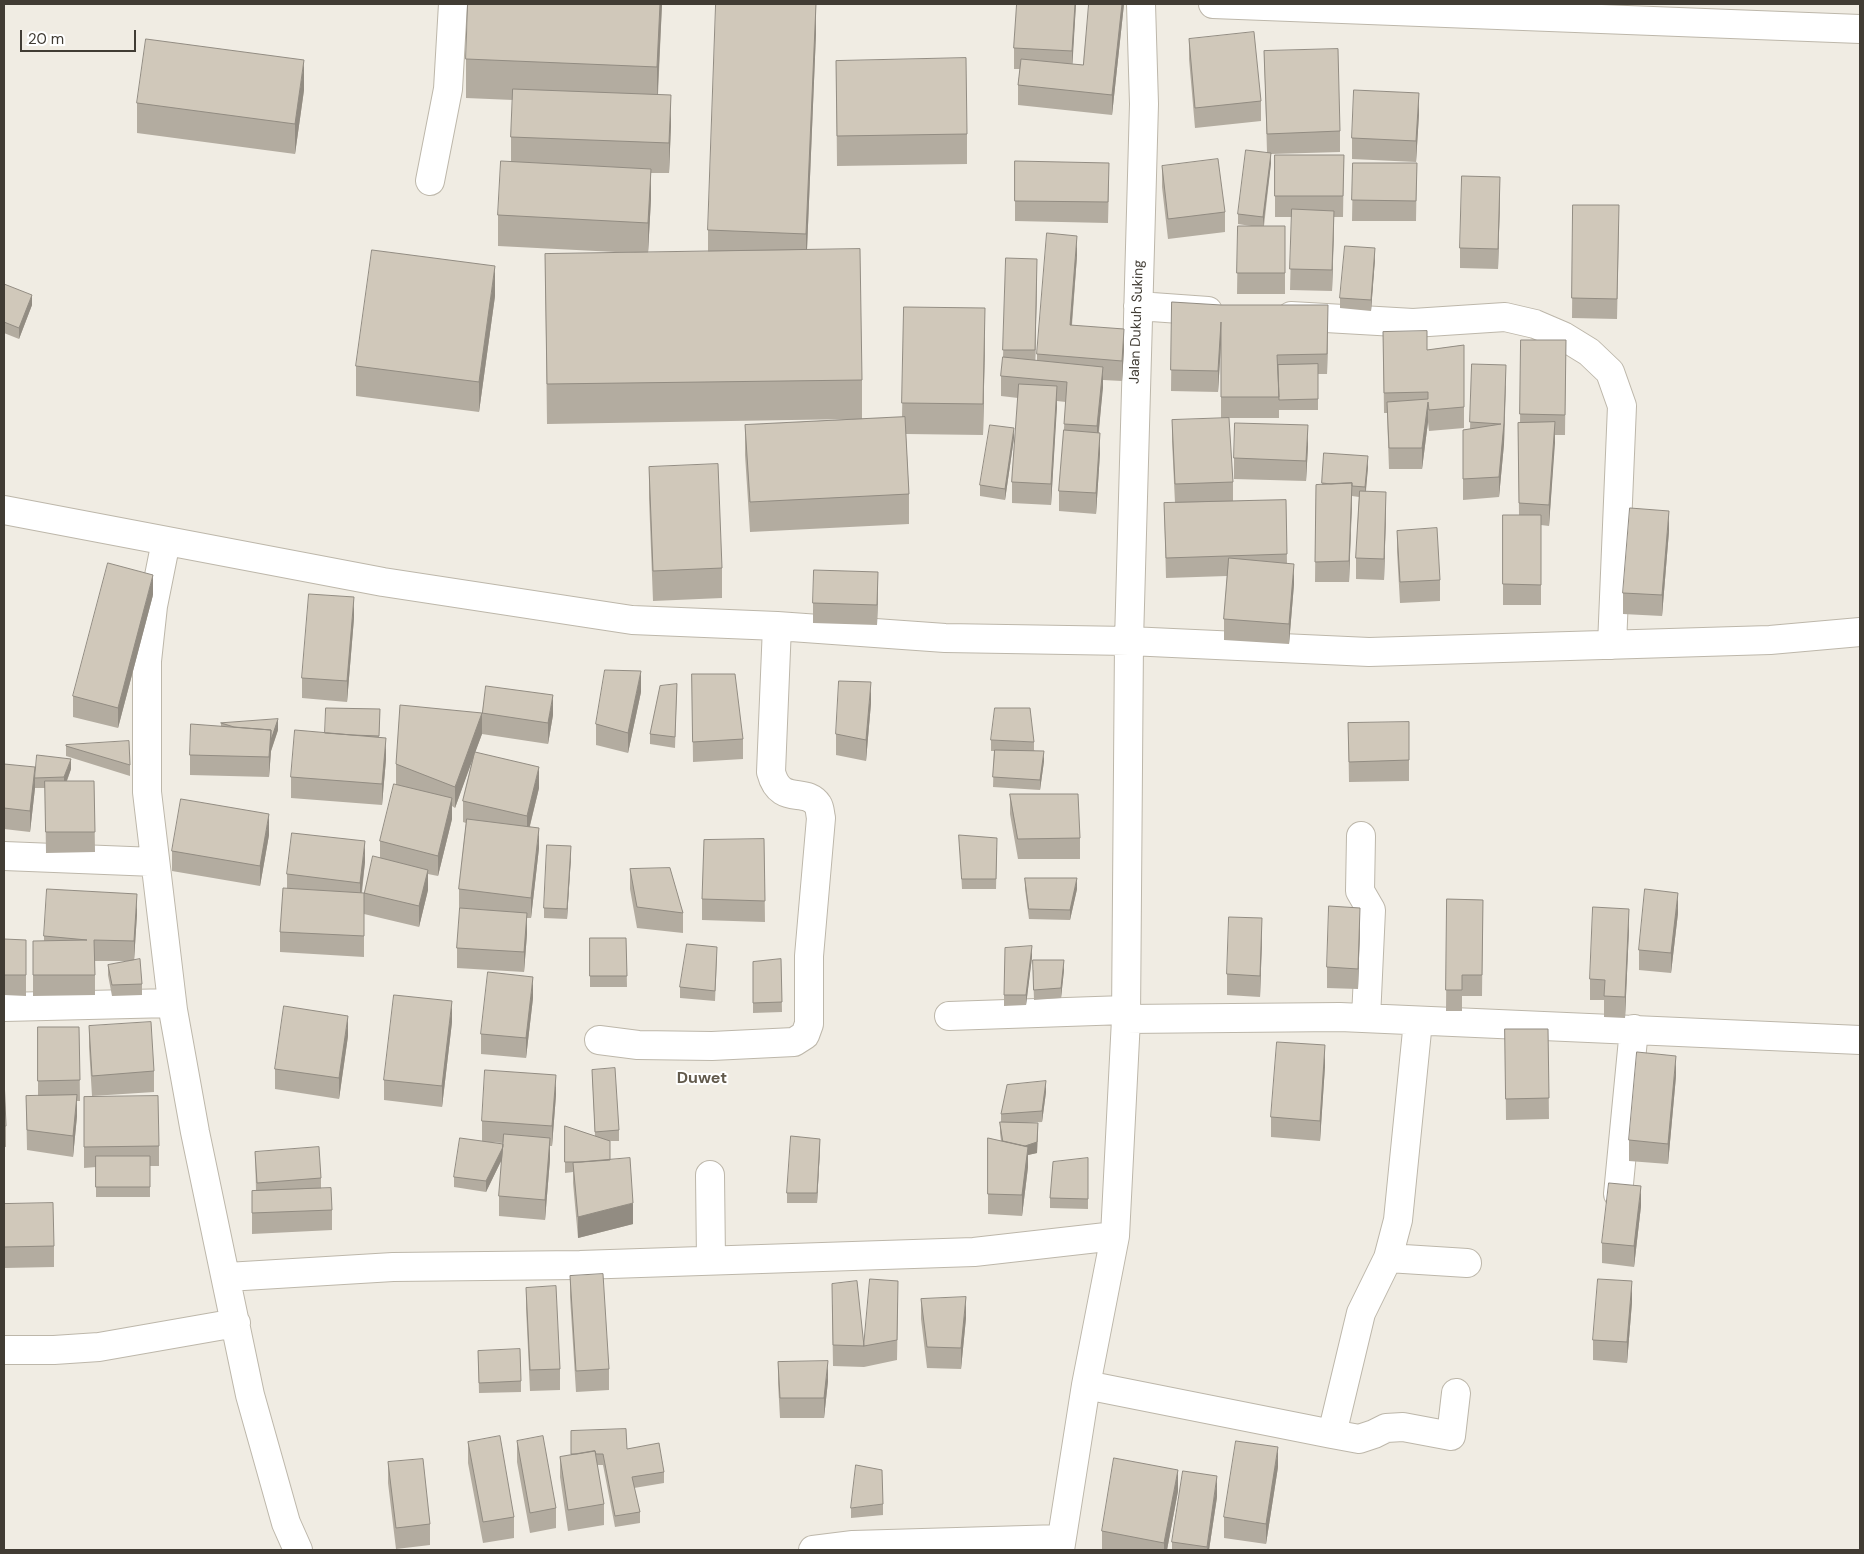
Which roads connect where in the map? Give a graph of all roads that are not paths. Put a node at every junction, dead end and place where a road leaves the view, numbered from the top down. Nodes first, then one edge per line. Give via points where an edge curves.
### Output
1 (453, 4) edge
2 (1141, 4) edge
3 (1213, 4) edge
4 (1372, 7) edge
5 (1547, 10) edge
6 (1860, 29) edge
7 (430, 181) dead end
8 (1138, 306) junction
9 (1236, 312) edge
10 (1265, 314) edge
11 (4, 510) edge
12 (166, 541) junction
13 (777, 626) junction
14 (1860, 632) edge
15 (1129, 641) junction
16 (1612, 646) junction
17 (1361, 836) dead end
18 (4, 856) edge
19 (155, 862) junction
20 (172, 1003) junction
21 (4, 1006) edge
22 (1125, 1014) junction
23 (948, 1016) dead end
24 (1366, 1018) junction
25 (1418, 1021) junction
26 (1634, 1029) junction
27 (599, 1040) dead end
28 (1860, 1040) edge
29 (710, 1175) dead end
30 (1618, 1194) edge
31 (1115, 1236) junction
32 (1388, 1258) junction
33 (711, 1260) junction
34 (1468, 1263) dead end
35 (227, 1277) junction
36 (236, 1323) junction
37 (4, 1350) edge
38 (1086, 1385) junction
39 (1456, 1392) dead end
40 (1332, 1434) junction
41 (1060, 1545) edge
42 (298, 1550) edge
43 (814, 1550) edge

1 - 7 street via 448,89
2 - 8 street, Jalan Dukuh Suking via 1144,104
3 - 4 street
4 - 5 street
5 - 6 street
8 - 9 street
8 - 15 street, Jalan Dukuh Suking
10 - 16 street via 1413,323 1505,317 1535,324 1563,336 1589,352 1610,372 1622,406
11 - 12 street
12 - 13 street via 383,582 632,620
12 - 19 street via 146,661 146,792
13 - 15 street via 945,638
13 - 27 street via 771,772 774,783 782,791 811,799 818,806 821,818 808,1029 794,1042 712,1046 638,1045
14 - 16 street via 1770,640
15 - 16 street via 1368,652
15 - 22 street, Jalan Dukuh Suking
17 - 24 street via 1360,891 1371,910
18 - 19 street
19 - 20 street
20 - 21 street
20 - 35 street via 195,1132
22 - 23 street
22 - 24 street
22 - 31 street, Jalan Dukuh Suking
24 - 25 street
25 - 26 street
25 - 32 street via 1398,1220
26 - 28 street
26 - 30 street
29 - 33 street
31 - 33 street via 974,1252
31 - 38 street, Jalan Dukuh Suking
32 - 34 street
32 - 40 street via 1360,1312
33 - 35 street via 393,1267
35 - 36 street
36 - 37 street via 98,1347
36 - 42 street via 264,1447 286,1523
38 - 40 street
38 - 41 street, Jalan Dukuh Suking
39 - 40 street via 1451,1436 1403,1427 1386,1428 1359,1439
41 - 43 street via 854,1545

